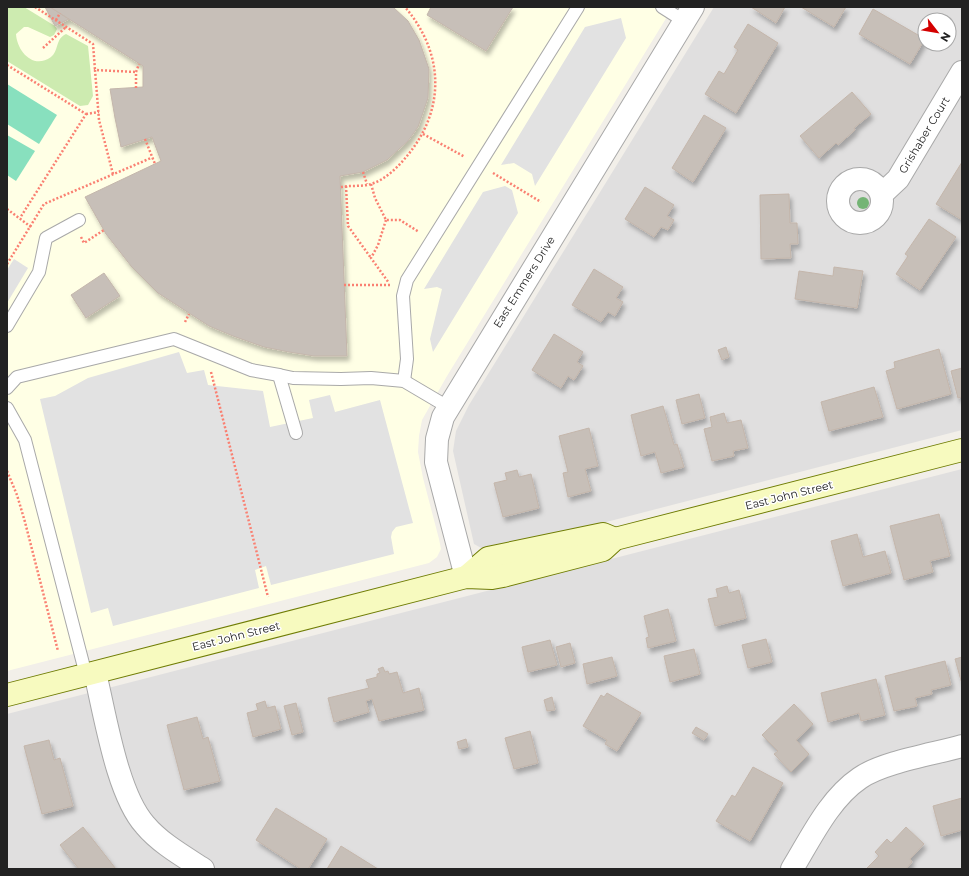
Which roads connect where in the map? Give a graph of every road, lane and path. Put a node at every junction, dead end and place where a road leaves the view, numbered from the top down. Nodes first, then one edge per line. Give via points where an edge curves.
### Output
1 (35, 7) edge
2 (405, 7) edge
3 (578, 7) edge
4 (662, 7) edge
5 (60, 13) dead end
6 (689, 14) edge
7 (56, 20) junction
8 (66, 27) junction
9 (43, 48) dead end
10 (139, 64) dead end
11 (7, 65) edge
12 (95, 70) junction
13 (136, 72) junction
14 (962, 72) edge
15 (136, 88) dead end
16 (99, 112) junction
17 (86, 114) junction
18 (145, 139) dead end
19 (151, 158) junction
20 (155, 164) dead end
21 (363, 172) dead end
22 (113, 174) junction
23 (367, 184) junction
24 (371, 184) junction
25 (346, 186) junction
26 (341, 187) dead end
27 (882, 194) dead end
28 (7, 209) edge
29 (20, 218) junction
30 (79, 220) dead end
31 (386, 220) junction
32 (30, 226) junction
33 (420, 233) dead end
34 (46, 238) junction
35 (371, 258) junction
36 (7, 264) edge
37 (344, 285) dead end
38 (189, 314) dead end
39 (185, 322) dead end
40 (7, 326) edge
41 (213, 356) junction
42 (279, 375) junction
43 (404, 381) junction
44 (7, 388) edge
45 (448, 407) junction
46 (7, 408) edge
47 (296, 433) dead end
48 (962, 450) edge
49 (7, 471) edge
50 (466, 577) junction
51 (268, 597) dead end
52 (58, 651) dead end
53 (91, 674) junction
54 (7, 695) edge
55 (962, 746) edge
56 (203, 869) edge
57 (792, 869) edge

1 - 7 path
2 - 24 path via 418,22 435,62 434,103 417,144 400,164
3 - 43 lane via 407,280 403,296 407,359
4 - 6 lane
5 - 7 path
6 - 45 street, East Emmers Drive
7 - 8 path
8 - 9 path
8 - 12 path via 93,44
10 - 13 path
11 - 17 path
12 - 13 path
12 - 16 path
13 - 15 path
14 - 27 street, Grishaber Court via 898,179
16 - 17 path
16 - 22 path
17 - 29 path
18 - 19 path
19 - 20 path
19 - 22 path
21 - 23 path
22 - 32 path via 44,204
23 - 24 path
23 - 25 path
24 - 31 path
25 - 26 path
25 - 35 path via 348,226
28 - 29 path
29 - 32 path
30 - 34 lane
31 - 33 path via 400,220
31 - 35 path
32 - 34 path
32 - 36 path
34 - 40 lane via 39,272
35 - 37 path via 390,285
38 - 39 path
41 - 42 lane via 251,370
41 - 44 lane via 174,339 17,377
41 - 51 path via 209,365
42 - 43 lane via 293,378 371,378
42 - 47 lane
43 - 45 lane
45 - 50 street, East Emmers Drive via 439,427 436,462
46 - 53 lane via 25,440
48 - 50 street, East John Street via 615,539 603,550 492,578
49 - 52 path via 18,495
50 - 53 street, East John Street
53 - 54 street, East John Street
53 - 56 street via 130,803 144,825
55 - 57 street via 880,768 860,778 837,799

